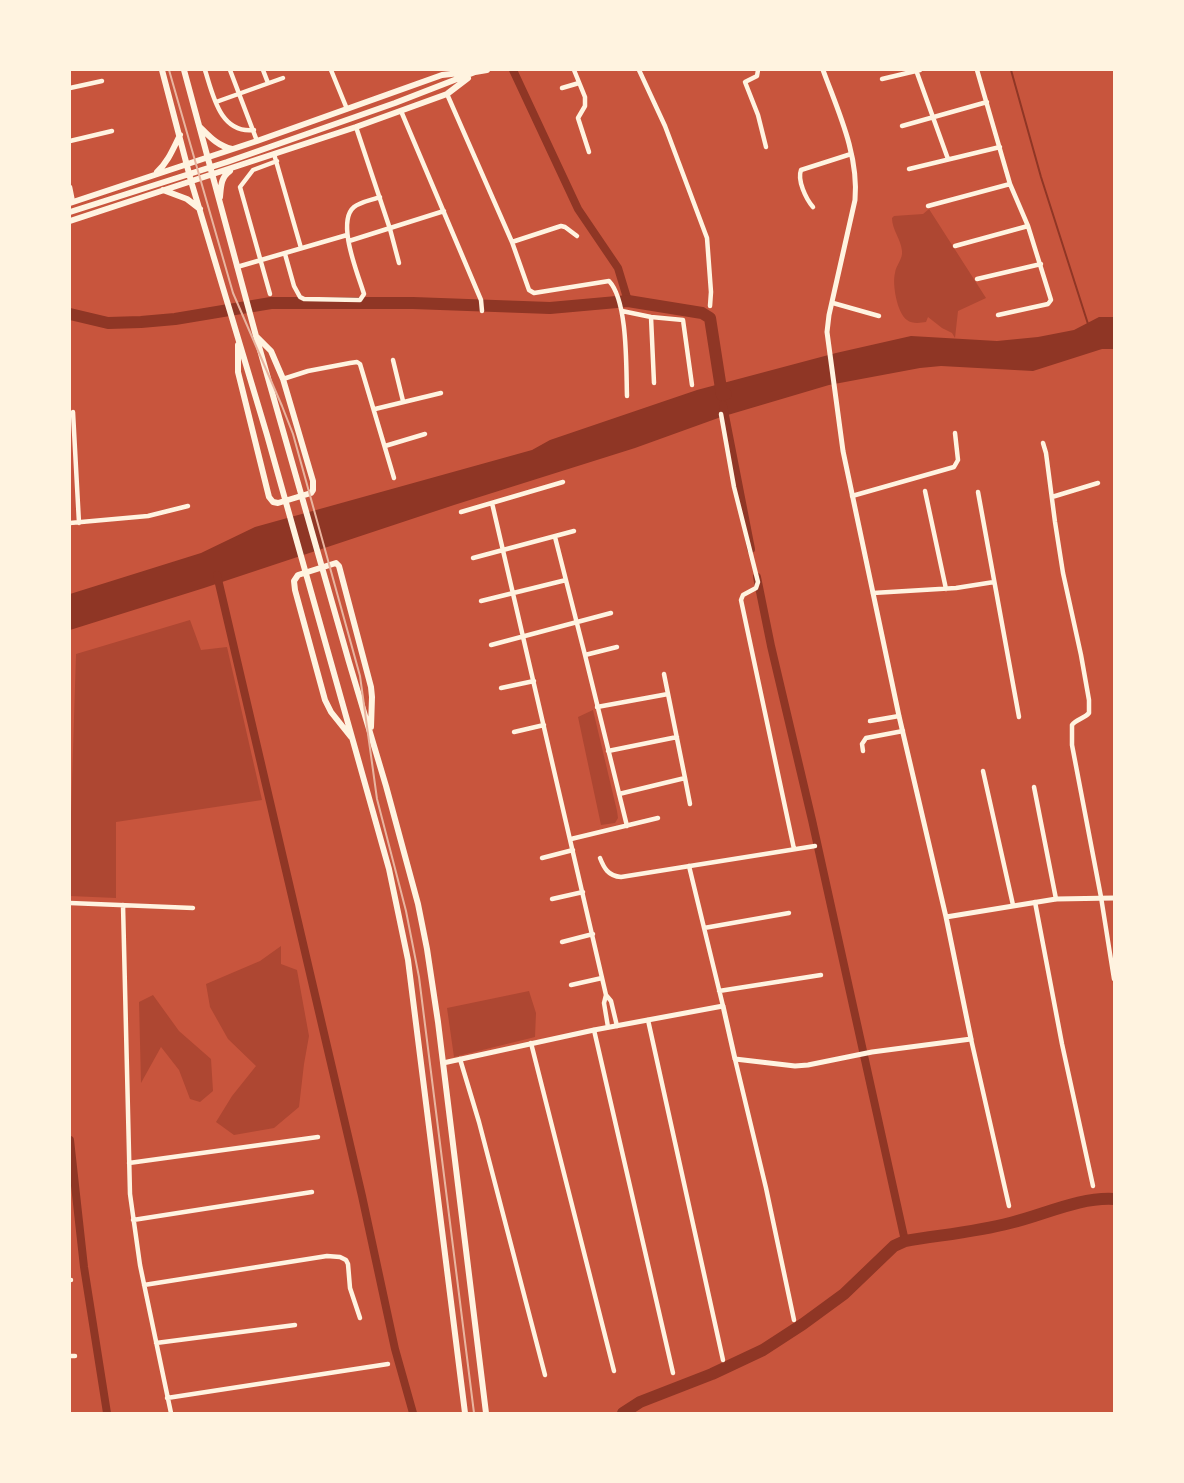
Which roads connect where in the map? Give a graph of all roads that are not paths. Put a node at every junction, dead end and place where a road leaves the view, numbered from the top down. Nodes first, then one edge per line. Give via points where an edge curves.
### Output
1 (162, 70) edge
2 (184, 70) edge
3 (205, 70) edge
4 (230, 70) edge
5 (263, 70) edge
6 (331, 70) edge
7 (487, 70) edge
8 (574, 70) edge
9 (640, 70) edge
10 (758, 70) edge
11 (823, 70) edge
12 (917, 70) edge
13 (977, 70) edge
14 (477, 71) edge
15 (441, 72) edge
16 (283, 78) dead end
17 (882, 79) dead end
18 (102, 81) dead end
19 (268, 83) junction
20 (579, 83) junction
21 (70, 88) edge
22 (562, 88) dead end
23 (239, 94) junction
24 (447, 94) junction
25 (216, 102) junction
26 (987, 102) junction
27 (347, 109) junction
28 (400, 111) junction
29 (932, 117) junction
30 (199, 126) junction
31 (902, 126) dead end
32 (356, 127) junction
33 (254, 130) junction
34 (112, 131) dead end
35 (180, 135) junction
36 (70, 141) edge
37 (257, 141) junction
38 (766, 147) dead end
39 (1000, 147) junction
40 (233, 149) junction
41 (589, 152) dead end
42 (851, 154) junction
43 (207, 158) junction
44 (264, 158) junction
45 (275, 158) junction
46 (948, 159) junction
47 (187, 165) junction
48 (238, 166) junction
49 (909, 170) dead end
50 (212, 174) junction
51 (154, 175) junction
52 (191, 181) junction
53 (130, 183) junction
54 (1010, 184) junction
55 (70, 187) edge
56 (161, 190) junction
57 (380, 197) junction
58 (135, 199) junction
59 (72, 203) edge
60 (220, 204) junction
61 (928, 206) dead end
62 (813, 207) dead end
63 (201, 209) junction
64 (444, 211) junction
65 (70, 212) edge
66 (70, 221) edge
67 (1028, 226) junction
68 (390, 229) junction
69 (347, 235) junction
70 (576, 236) dead end
71 (348, 242) junction
72 (512, 242) junction
73 (956, 246) dead end
74 (301, 248) junction
75 (285, 254) junction
76 (260, 260) junction
77 (399, 263) dead end
78 (1041, 264) junction
79 (237, 267) junction
80 (977, 279) dead end
81 (270, 294) dead end
82 (833, 303) junction
83 (710, 306) dead end
84 (482, 308) dead end
85 (622, 312) junction
86 (879, 316) dead end
87 (998, 316) dead end
88 (651, 318) junction
89 (256, 336) junction
90 (238, 340) junction
91 (393, 360) dead end
92 (283, 378) junction
93 (654, 384) dead end
94 (692, 385) dead end
95 (441, 393) dead end
96 (627, 396) dead end
97 (403, 401) junction
98 (375, 409) junction
99 (74, 412) dead end
100 (721, 414) dead end
101 (955, 433) dead end
102 (424, 434) dead end
103 (1043, 442) dead end
104 (385, 446) junction
105 (394, 478) dead end
106 (563, 482) dead end
107 (1098, 483) dead end
108 (925, 491) dead end
109 (978, 492) dead end
110 (852, 496) junction
111 (1052, 497) junction
112 (492, 503) junction
113 (188, 506) dead end
114 (461, 512) dead end
115 (79, 523) junction
116 (70, 524) edge
117 (574, 530) dead end
118 (554, 537) junction
119 (503, 550) junction
120 (473, 558) dead end
121 (566, 580) junction
122 (994, 582) junction
123 (946, 589) junction
124 (513, 592) junction
125 (873, 593) junction
126 (481, 601) dead end
127 (611, 613) dead end
128 (576, 622) junction
129 (523, 636) junction
130 (491, 645) dead end
131 (617, 647) dead end
132 (585, 654) junction
133 (664, 674) dead end
134 (534, 681) junction
135 (501, 688) dead end
136 (668, 694) junction
137 (597, 707) junction
138 (899, 716) junction
139 (1019, 717) dead end
140 (870, 721) dead end
141 (544, 726) junction
142 (903, 731) junction
143 (514, 732) dead end
144 (370, 733) junction
145 (677, 736) junction
146 (352, 739) junction
147 (863, 750) dead end
148 (608, 751) junction
149 (983, 771) dead end
150 (685, 778) junction
151 (1034, 787) dead end
152 (619, 794) junction
153 (690, 804) dead end
154 (658, 818) dead end
155 (627, 826) junction
156 (571, 839) junction
157 (815, 846) dead end
158 (794, 849) junction
159 (573, 850) junction
160 (542, 858) dead end
161 (600, 858) dead end
162 (689, 866) junction
163 (583, 892) junction
164 (1101, 897) junction
165 (1056, 898) junction
166 (1114, 898) edge
167 (552, 899) dead end
168 (1035, 902) junction
169 (70, 903) edge
170 (123, 905) junction
171 (1013, 905) junction
172 (193, 908) dead end
173 (789, 913) dead end
174 (946, 917) junction
175 (704, 928) junction
176 (593, 934) junction
177 (562, 942) dead end
178 (820, 975) dead end
179 (602, 978) junction
180 (1114, 979) edge
181 (571, 985) dead end
182 (719, 991) junction
183 (606, 995) junction
184 (723, 1006) junction
185 (648, 1020) junction
186 (617, 1026) junction
187 (608, 1027) junction
188 (594, 1030) junction
189 (971, 1039) junction
190 (531, 1043) junction
191 (735, 1059) junction
192 (460, 1060) junction
193 (443, 1063) junction
194 (318, 1137) dead end
195 (129, 1163) junction
196 (1093, 1186) dead end
197 (312, 1192) dead end
198 (1009, 1206) dead end
199 (133, 1220) junction
200 (144, 1285) junction
201 (360, 1318) dead end
202 (794, 1320) dead end
203 (295, 1325) dead end
204 (156, 1344) junction
205 (723, 1360) dead end
206 (388, 1364) dead end
207 (614, 1371) dead end
208 (673, 1373) dead end
209 (545, 1375) dead end
210 (168, 1398) junction
211 (171, 1413) edge
212 (465, 1413) edge
213 (486, 1413) edge

1 - 35 main road
2 - 30 main road
3 - 25 street
4 - 23 street
5 - 19 street
6 - 27 street
7 - 14 main road
8 - 20 street
9 - 83 street via 707,238
10 - 38 street via 757,76 744,82 758,115
11 - 42 street
12 - 17 street
12 - 29 street
13 - 26 street
14 - 15 main road
14 - 24 main road
14 - 65 main road via 446,85 226,162
15 - 27 main road
16 - 19 street
18 - 21 street
19 - 23 street
20 - 22 street
20 - 41 street via 585,106 578,118
23 - 25 street
23 - 33 street
24 - 28 main road
24 - 72 street
25 - 33 street via 231,125 243,131
26 - 29 street
26 - 39 street
27 - 37 main road
28 - 32 main road
28 - 64 street
29 - 31 street
29 - 46 street
30 - 40 main road via 212,140
30 - 43 main road
32 - 45 main road
32 - 57 street
33 - 37 street
34 - 36 street
35 - 47 main road
35 - 51 main road via 163,167
37 - 40 main road
37 - 44 main road via 254,149
39 - 46 street
39 - 54 street
40 - 43 main road
42 - 62 street via 801,170 808,202
42 - 82 street via 857,184
43 - 47 main road
43 - 50 main road
44 - 45 main road
44 - 48 main road
45 - 74 street
45 - 76 street via 253,170 240,187
46 - 49 street
47 - 51 main road
47 - 52 main road
48 - 50 main road
48 - 60 main road via 222,180
50 - 52 main road
50 - 60 main road
51 - 53 main road
52 - 56 main road
52 - 63 main road
53 - 58 main road via 139,188
53 - 59 main road
54 - 61 street
54 - 67 street
55 - 59 street
56 - 58 main road
56 - 63 main road via 187,198
57 - 68 street
57 - 69 street via 354,207 347,216
58 - 66 main road
60 - 79 main road
63 - 90 main road
64 - 68 street
64 - 84 street
67 - 73 street
67 - 78 street
68 - 71 street
68 - 77 street
69 - 71 street
69 - 74 street
70 - 72 street via 561,226
71 - 75 street via 364,294 360,300 300,297
72 - 85 street via 531,292 609,281 619,296
74 - 75 street
75 - 76 street
76 - 79 street
76 - 81 street
78 - 80 street
78 - 87 street via 1050,302
79 - 89 main road
82 - 86 street
82 - 110 street via 827,332 840,435
85 - 88 street
85 - 96 street
88 - 93 street
88 - 94 street via 682,320
89 - 92 main road via 271,351
89 - 144 main road
90 - 92 main road via 238,372 269,497 278,503 311,493 314,486
90 - 146 main road
91 - 97 street
92 - 98 street via 357,362 362,366
95 - 97 street
97 - 98 street
98 - 104 street
99 - 115 street
100 - 158 street via 734,487 758,582 756,588 743,594 740,600
101 - 110 street via 958,460 954,467
102 - 104 street
103 - 111 street
104 - 105 street
106 - 112 street
107 - 111 street
108 - 123 street
109 - 122 street
110 - 125 street
111 - 164 street via 1054,522 1089,700 1089,713 1073,723 1071,731
112 - 114 street
112 - 119 street
113 - 115 street via 148,516
115 - 116 street
117 - 118 street
118 - 119 street
118 - 121 street
119 - 120 street
119 - 124 street
121 - 124 street
121 - 128 street
122 - 123 street
122 - 139 street
123 - 125 street
124 - 126 street
124 - 129 street
125 - 138 street
127 - 128 street
128 - 129 street
128 - 132 street
129 - 130 street
129 - 134 street
131 - 132 street
132 - 137 street
133 - 136 street
134 - 135 street
134 - 141 street
136 - 137 street
136 - 145 street
137 - 148 street
138 - 140 street
138 - 142 street
141 - 143 street
141 - 156 street
142 - 147 street via 866,738
142 - 174 street
144 - 146 main road via 371,687 336,563 298,575 294,581 325,700
144 - 193 main road via 418,904
145 - 148 street
145 - 150 street
146 - 212 main road via 388,869 408,960
148 - 152 street
149 - 171 street
150 - 152 street
150 - 153 street
151 - 165 street
152 - 155 street
154 - 155 street
155 - 156 street
156 - 159 street
157 - 158 street
158 - 162 street
159 - 160 street
159 - 163 street
161 - 162 street via 604,868 614,877
162 - 175 street
163 - 167 street
163 - 176 street
164 - 165 street
164 - 166 street
164 - 180 street
165 - 168 street
168 - 171 street
168 - 196 street
169 - 170 street
170 - 172 street
170 - 195 street
171 - 174 street
173 - 175 street
174 - 189 street
175 - 182 street
176 - 177 street
176 - 179 street
178 - 182 street
179 - 181 street
179 - 183 street
182 - 184 street
183 - 186 street via 611,1001
183 - 187 street via 604,1004
184 - 185 street
184 - 191 street
185 - 186 street
185 - 205 street
186 - 187 street
187 - 188 street
188 - 190 street
188 - 208 street
189 - 191 street via 872,1052 808,1065
189 - 198 street
190 - 192 street
190 - 207 street
191 - 202 street
192 - 193 street
192 - 209 street
193 - 213 main road
194 - 195 street
195 - 199 street
197 - 199 street
199 - 200 street
200 - 201 street via 327,1256 340,1257 348,1264 350,1288
200 - 204 street
203 - 204 street
204 - 210 street
206 - 210 street
210 - 211 street

